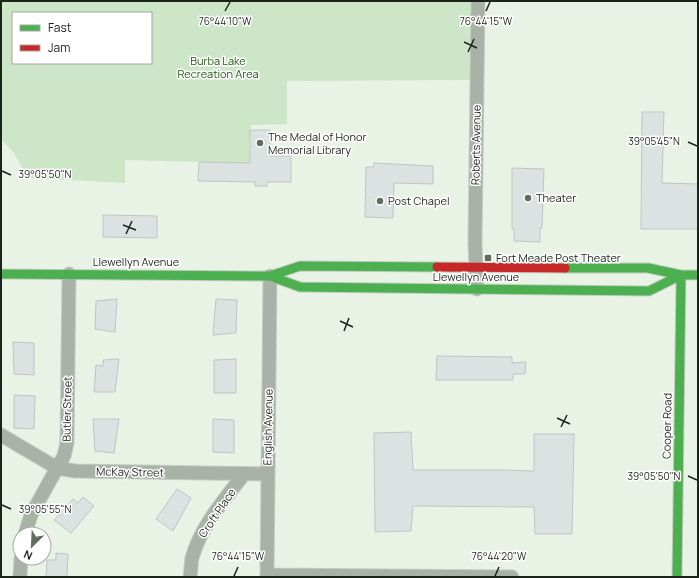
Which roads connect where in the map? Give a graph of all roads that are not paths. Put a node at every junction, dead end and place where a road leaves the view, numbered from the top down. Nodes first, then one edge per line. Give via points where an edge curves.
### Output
1 (478, 1) edge
2 (476, 268) junction
3 (1, 274) edge
4 (69, 274) junction
5 (681, 275) junction
6 (698, 275) edge
7 (270, 276) junction
8 (477, 289) junction
9 (1, 435) edge
10 (57, 468) junction
11 (244, 474) junction
12 (267, 474) junction
13 (28, 526) edge
14 (21, 566) edge
15 (267, 576) edge
16 (20, 577) edge
17 (190, 577) edge
18 (512, 577) edge
19 (677, 577) edge

1 - 2 street, Roberts Avenue
2 - 5 street, Llewellyn Avenue via 648,268
2 - 7 street, Llewellyn Avenue via 300,266
2 - 8 street, Roberts Avenue
3 - 4 street, Llewellyn Avenue
4 - 7 street, Llewellyn Avenue
4 - 10 street, Butler Street via 67,443 64,456
5 - 6 street, Llewellyn Avenue
5 - 8 street, Llewellyn Avenue via 649,291
5 - 19 street, Cooper Road
7 - 8 street, Llewellyn Avenue via 300,287
7 - 12 street, English Avenue
9 - 10 street, McKay Street
10 - 11 street, McKay Street via 75,471
10 - 13 street, Butler Street
11 - 12 street, McKay Street
11 - 17 street, Croft Place via 202,532 192,560
12 - 15 street, English Avenue
14 - 16 street
15 - 18 street

